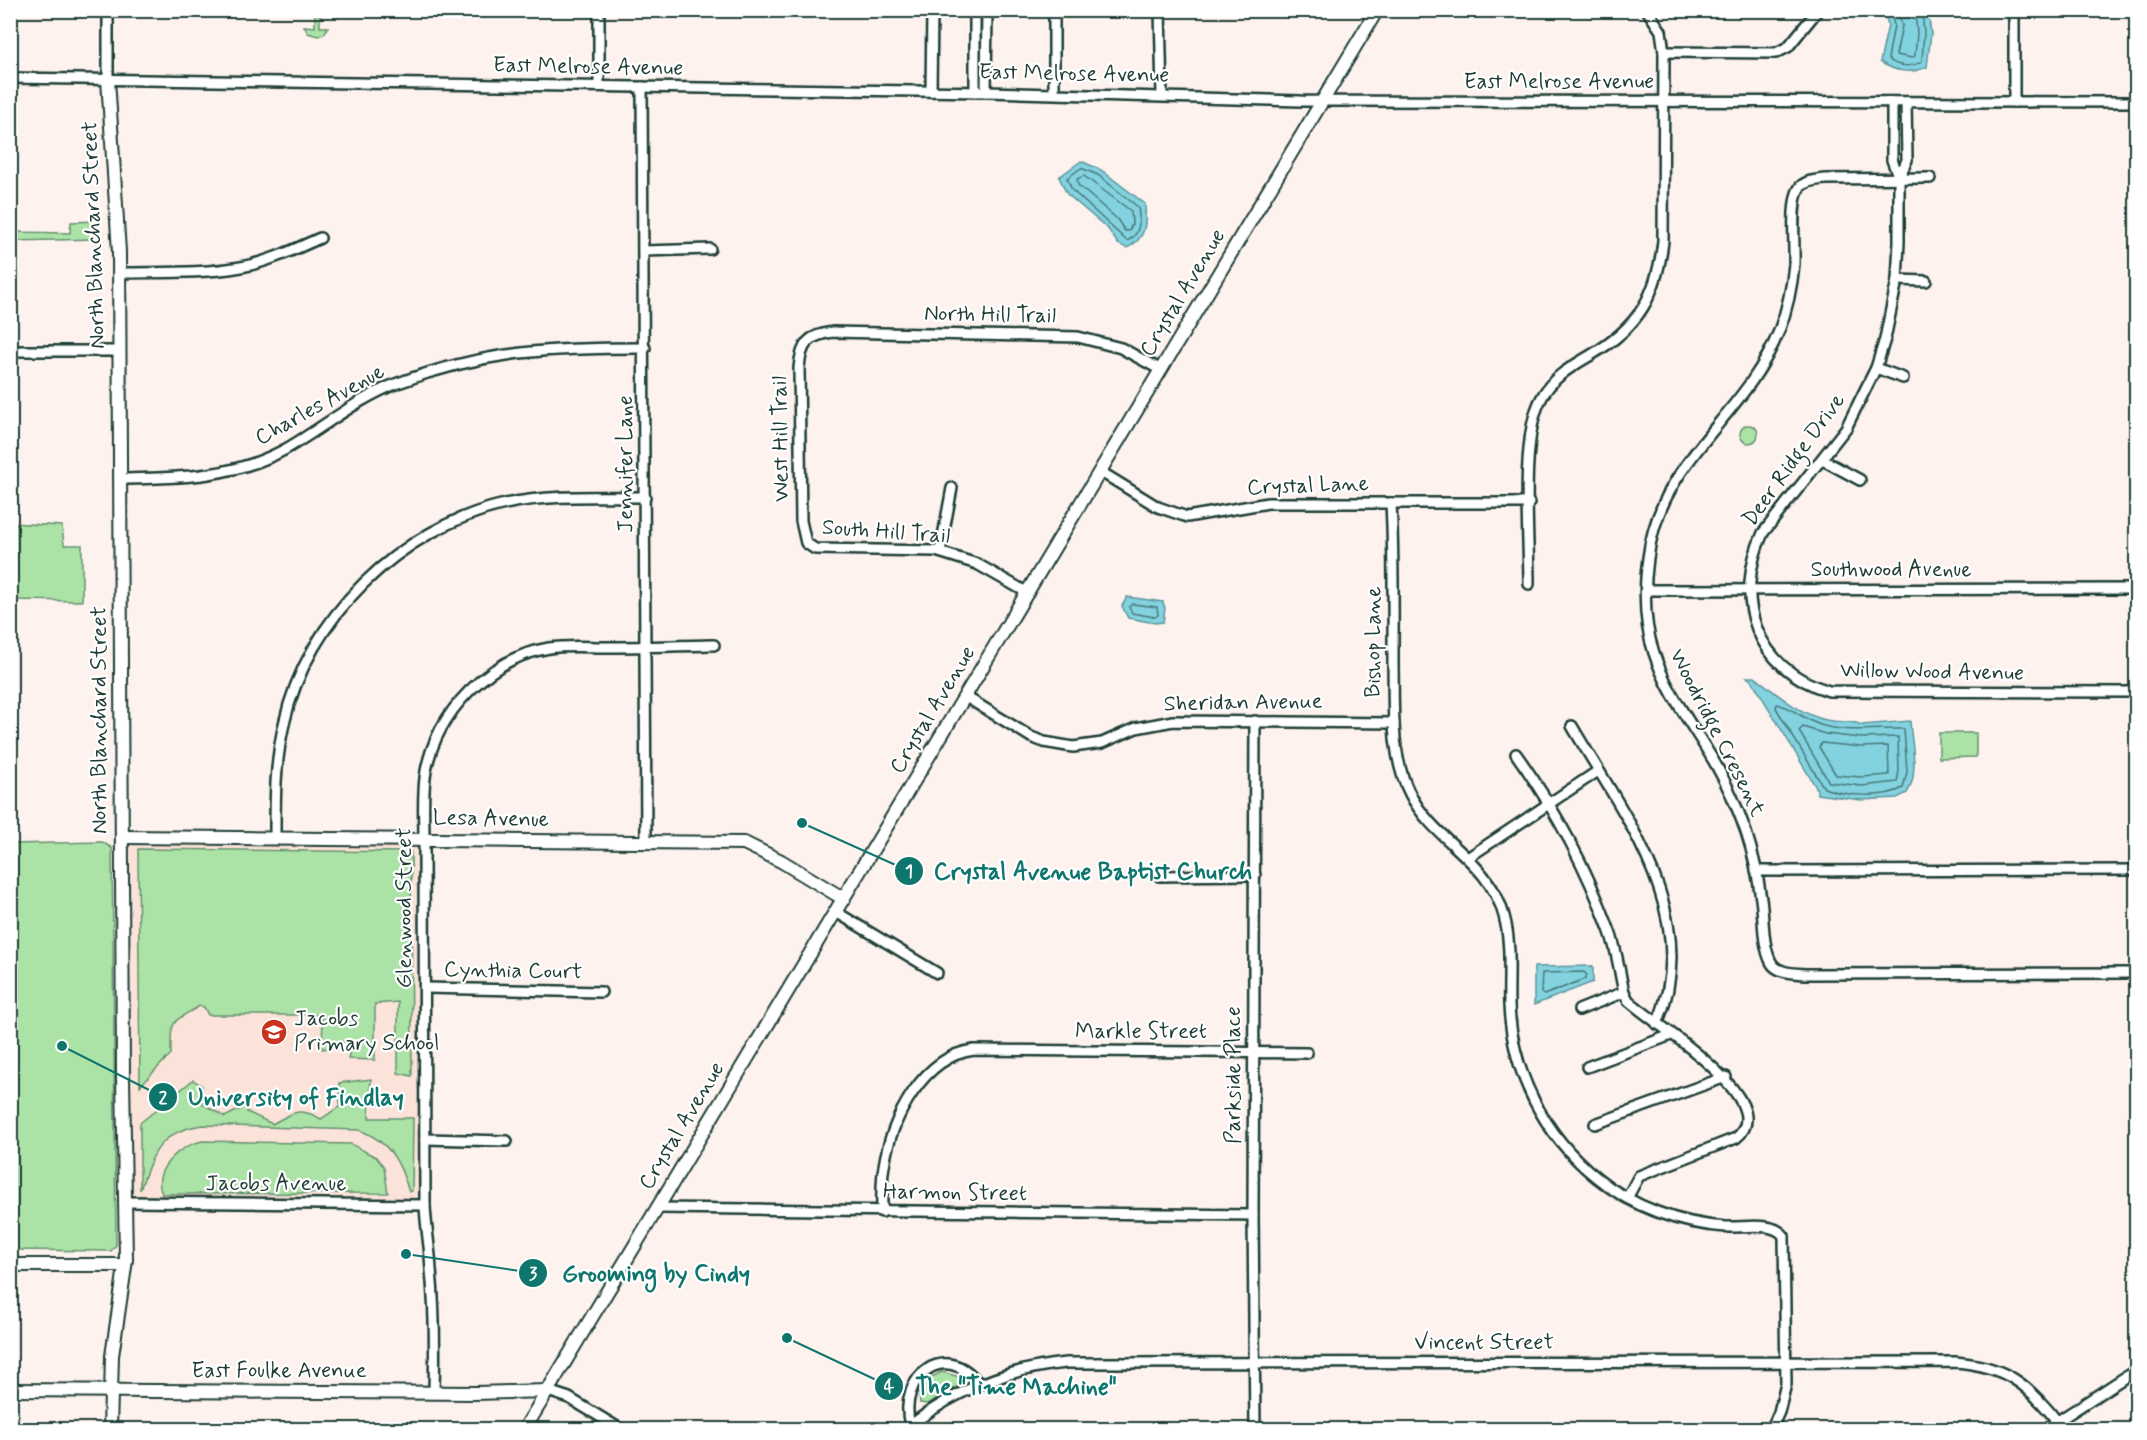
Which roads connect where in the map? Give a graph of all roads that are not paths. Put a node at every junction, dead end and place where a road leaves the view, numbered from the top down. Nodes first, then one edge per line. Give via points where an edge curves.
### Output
1 (108, 10) edge
2 (599, 10) edge
3 (975, 10) edge
4 (987, 10) edge
5 (1054, 10) edge
6 (1160, 10) edge
7 (1377, 10) edge
8 (1647, 10) edge
9 (1818, 10) edge
10 (2014, 10) edge
11 (932, 12) dead end
12 (1664, 52) junction
13 (10, 78) edge
14 (108, 80) junction
15 (599, 86) junction
16 (642, 87) junction
17 (931, 91) junction
18 (975, 92) junction
19 (986, 92) junction
20 (1054, 93) junction
21 (1162, 96) junction
22 (1323, 101) junction
23 (1664, 102) junction
24 (1892, 102) junction
25 (1906, 102) junction
26 (2014, 102) junction
27 (2136, 102) edge
28 (1899, 178) junction
29 (1930, 178) dead end
30 (320, 238) dead end
31 (710, 249) dead end
32 (644, 251) junction
33 (119, 273) junction
34 (1897, 280) junction
35 (1926, 281) dead end
36 (811, 337) joint
37 (645, 348) junction
38 (10, 351) edge
39 (120, 351) junction
40 (1876, 368) junction
41 (1161, 370) junction
42 (1903, 378) dead end
43 (1822, 460) junction
44 (1101, 472) junction
45 (120, 479) junction
46 (1860, 480) dead end
47 (952, 488) dead end
48 (645, 497) junction
49 (1391, 503) junction
50 (1529, 503) junction
51 (806, 543) joint
52 (940, 552) junction
53 (1529, 584) dead end
54 (1646, 590) junction
55 (1749, 590) junction
56 (2136, 590) edge
57 (1028, 593) junction
58 (714, 645) dead end
59 (646, 646) junction
60 (2136, 693) edge
61 (966, 697) junction
62 (1255, 721) junction
63 (1394, 723) junction
64 (1572, 726) dead end
65 (1516, 754) dead end
66 (1599, 771) junction
67 (1550, 802) junction
68 (122, 837) junction
69 (275, 837) junction
70 (424, 839) junction
71 (646, 841) junction
72 (1469, 857) junction
73 (2136, 870) edge
74 (1756, 871) junction
75 (1255, 875) junction
76 (1159, 876) dead end
77 (844, 899) junction
78 (836, 912) junction
79 (937, 973) dead end
80 (2136, 973) edge
81 (425, 988) junction
82 (601, 992) dead end
83 (1624, 992) junction
84 (1579, 1010) dead end
85 (1657, 1024) junction
86 (1671, 1035) junction
87 (1254, 1052) junction
88 (1307, 1053) dead end
89 (1587, 1067) dead end
90 (1726, 1077) junction
91 (1595, 1124) dead end
92 (425, 1140) junction
93 (507, 1141) dead end
94 (1627, 1198) junction
95 (127, 1202) junction
96 (425, 1204) junction
97 (657, 1208) junction
98 (882, 1212) junction
99 (1253, 1215) junction
100 (10, 1265) edge
101 (125, 1265) junction
102 (1786, 1363) junction
103 (1255, 1364) junction
104 (2136, 1370) edge
105 (979, 1384) junction
106 (10, 1390) edge
107 (548, 1390) junction
108 (110, 1391) junction
109 (434, 1392) junction
110 (2057, 1421) junction
111 (907, 1427) edge
112 (110, 1430) edge
113 (524, 1430) edge
114 (622, 1430) edge
115 (1255, 1430) edge
116 (1771, 1430) edge
117 (2044, 1430) edge

1 - 14 street, North Blanchard Street
2 - 15 street
3 - 18 street
4 - 19 street
5 - 20 street
6 - 21 street
7 - 22 street, Crystal Avenue
8 - 12 street via 1661,31
9 - 12 street via 1788,47 1776,53
10 - 26 street
11 - 17 street
12 - 23 street
13 - 14 street, East Melrose Avenue
14 - 15 street, East Melrose Avenue
14 - 33 street, North Blanchard Street
15 - 16 street, East Melrose Avenue
16 - 17 street, East Melrose Avenue
16 - 32 street, Jennifer Lane
17 - 18 street, East Melrose Avenue
18 - 19 street, East Melrose Avenue
19 - 20 street, East Melrose Avenue
20 - 21 street, East Melrose Avenue
21 - 22 street, East Melrose Avenue
22 - 23 street, East Melrose Avenue
22 - 41 street, Crystal Avenue
23 - 24 street, East Melrose Avenue
23 - 50 street via 1663,241 1656,285 1626,331 1563,372 1540,400 1531,427
24 - 25 street, East Melrose Avenue
24 - 28 street, Deer Ridge Drive via 1892,160
25 - 26 street, East Melrose Avenue
25 - 28 street, Deer Ridge Drive via 1907,160
26 - 27 street, East Melrose Avenue
28 - 29 street
28 - 34 street, Deer Ridge Drive
28 - 54 street, Woodridge Cresent via 1825,179 1800,187 1794,265 1782,322 1744,394 1695,449 1670,487 1651,536
30 - 33 street via 242,267
31 - 32 street
32 - 37 street, Jennifer Lane
33 - 39 street, North Blanchard Street
34 - 35 street
34 - 40 street, Deer Ridge Drive
36 - 41 street, North Hill Trail via 870,331 1078,337 1121,348
36 - 51 street, West Hill Trail via 802,347 799,368 801,521
37 - 45 street, Charles Avenue via 565,348 483,357 376,393 286,449 238,469 195,477
37 - 48 street, Jennifer Lane
38 - 39 street
39 - 45 street, North Blanchard Street
40 - 42 street
40 - 43 street, Deer Ridge Drive via 1846,428
41 - 44 street, Crystal Avenue
43 - 46 street
43 - 55 street, Deer Ridge Drive via 1763,533 1751,567
44 - 49 street, Crystal Lane via 1158,507 1187,517 1268,503
44 - 57 street, Crystal Avenue
45 - 68 street, North Blanchard Street
47 - 52 street
48 - 59 street, Jennifer Lane
48 - 69 street via 535,499 477,512 437,529 382,567 324,632 293,693 278,752
49 - 50 street, Crystal Lane
49 - 63 street, Bishop Lane
50 - 53 street
51 - 52 street, South Hill Trail via 815,549
52 - 57 street, South Hill Trail via 977,564
54 - 55 street, Southwood Avenue
54 - 74 street, Woodridge Cresent via 1654,655 1673,696 1730,791
55 - 56 street, Southwood Avenue
55 - 60 street, Willow Wood Avenue via 1754,622 1773,657 1802,680 1829,690
57 - 61 street, Crystal Avenue
58 - 59 street, Glenwood Street
59 - 70 street, Glenwood Street via 538,650 501,666 478,683 449,716 431,755 424,783
59 - 71 street, Jennifer Lane
61 - 62 street, Sheridan Avenue via 1031,737 1073,747 1102,743 1151,724
61 - 77 street, Crystal Avenue
62 - 63 street, Sheridan Avenue
62 - 75 street, Parkside Place
63 - 72 street, Bishop Lane via 1403,779 1410,795 1428,820
64 - 66 street
65 - 67 street
66 - 67 street
66 - 85 street via 1636,833 1666,911 1670,982
67 - 72 street
67 - 83 street via 1580,858 1609,929
68 - 69 street, Lesa Avenue
68 - 95 street, North Blanchard Street
69 - 70 street, Lesa Avenue
70 - 71 street, Lesa Avenue
70 - 81 street, Glenwood Street
71 - 77 street, Lesa Avenue via 750,845
72 - 94 street, Bishop Lane via 1492,887 1505,918 1511,1028 1516,1056 1531,1096 1568,1151 1597,1178
73 - 74 street
74 - 80 street, Woodridge Cresent via 1770,961 1786,972
75 - 76 street
75 - 87 street, Parkside Place
77 - 78 street, Crystal Avenue
78 - 79 street
78 - 97 street, Crystal Avenue
81 - 82 street, Cynthia Court
81 - 92 street, Glenwood Street
83 - 84 street
83 - 85 street
85 - 86 street
86 - 89 street
86 - 90 street
87 - 88 street, Markle Street
87 - 98 street, Markle Street via 974,1050 945,1059 934,1066 911,1095 886,1156
87 - 99 street, Parkside Place
90 - 91 street
90 - 94 street via 1744,1103 1744,1132 1639,1176
92 - 93 street
92 - 96 street, Glenwood Street
94 - 102 street, Bishop Lane via 1694,1223 1780,1230 1785,1243
95 - 96 street, Jacobs Avenue
95 - 101 street, North Blanchard Street
96 - 109 street, Glenwood Street via 434,1302
97 - 98 street, Harmon Street
97 - 107 street, Crystal Avenue
98 - 99 street, Harmon Street
99 - 103 street, Parkside Place
100 - 101 street
101 - 108 street, North Blanchard Street
102 - 103 street, Vincent Street
102 - 110 street, Vincent Street via 1955,1362 1984,1366 2024,1384
102 - 116 street via 1782,1402
103 - 105 street, Vincent Street via 1065,1363 1025,1369
103 - 115 street, Parkside Place
104 - 110 street
105 - 111 street, Vincent Street
105 - 111 street via 968,1370 958,1365 928,1369 915,1380 908,1395
106 - 108 street, East Foulke Avenue
107 - 109 street, East Foulke Avenue
107 - 113 street, Crystal Avenue
107 - 114 street
108 - 109 street, East Foulke Avenue
108 - 112 street, North Blanchard Street
110 - 117 street

